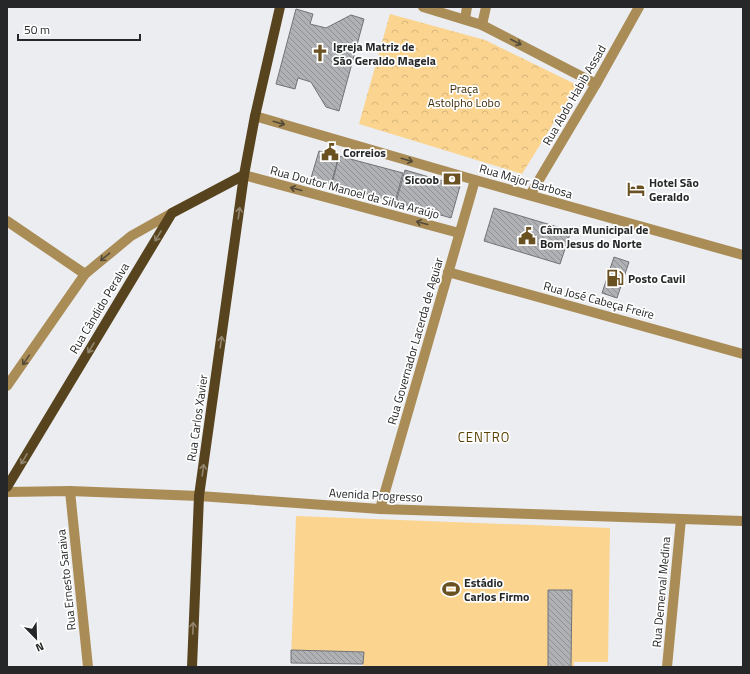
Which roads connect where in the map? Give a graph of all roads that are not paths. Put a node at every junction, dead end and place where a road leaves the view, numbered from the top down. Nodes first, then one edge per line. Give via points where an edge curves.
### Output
1 (280, 7) edge
2 (423, 7) edge
3 (467, 7) edge
4 (486, 7) edge
5 (639, 7) edge
6 (465, 19) junction
7 (482, 24) junction
8 (596, 84) junction
9 (255, 116) junction
10 (244, 175) junction
11 (475, 180) junction
12 (530, 196) junction
13 (172, 213) junction
14 (7, 221) edge
15 (459, 233) junction
16 (743, 255) edge
17 (448, 272) junction
18 (85, 274) junction
19 (743, 354) edge
20 (7, 386) edge
21 (7, 487) edge
22 (70, 491) junction
23 (7, 492) edge
24 (199, 496) junction
25 (380, 509) junction
26 (680, 519) junction
27 (743, 521) edge
28 (88, 667) edge
29 (192, 667) edge
30 (667, 667) edge

1 - 9 main road, Rua Carlos Xavier
2 - 6 street
3 - 6 street
4 - 7 street
5 - 8 street, Rua Abdo Habib Assad
6 - 7 street
7 -> 8 street
8 - 12 street, Rua Abdo Habib Assad
9 - 10 main road, Rua Carlos Xavier
9 -> 11 street, Rua Major Barbosa
10 - 13 main road
15 -> 10 street, Rua Doutor Manoel da Silva Araújo
24 -> 10 main road, Rua Carlos Xavier
11 - 12 street, Rua Major Barbosa
11 - 15 street, Rua Governador Lacerda de Aguiar
12 - 16 street, Rua Major Barbosa
13 -> 18 street via 131,236
13 -> 21 main road, Rua Cândido Peralva
14 - 18 street
15 - 17 street, Rua Governador Lacerda de Aguiar
17 - 19 street, Rua José Cabeça Freire
17 - 25 street, Rua Governador Lacerda de Aguiar
18 -> 20 street
22 - 23 street, Avenida Progresso
22 - 24 street, Avenida Progresso
22 - 28 street, Rua Ernesto Saraiva
24 - 25 street, Avenida Progresso
29 -> 24 main road, Rua Carlos Xavier
25 - 26 street, Avenida Progresso
26 - 27 street, Avenida Progresso
26 - 30 street, Rua Demerval Medina

